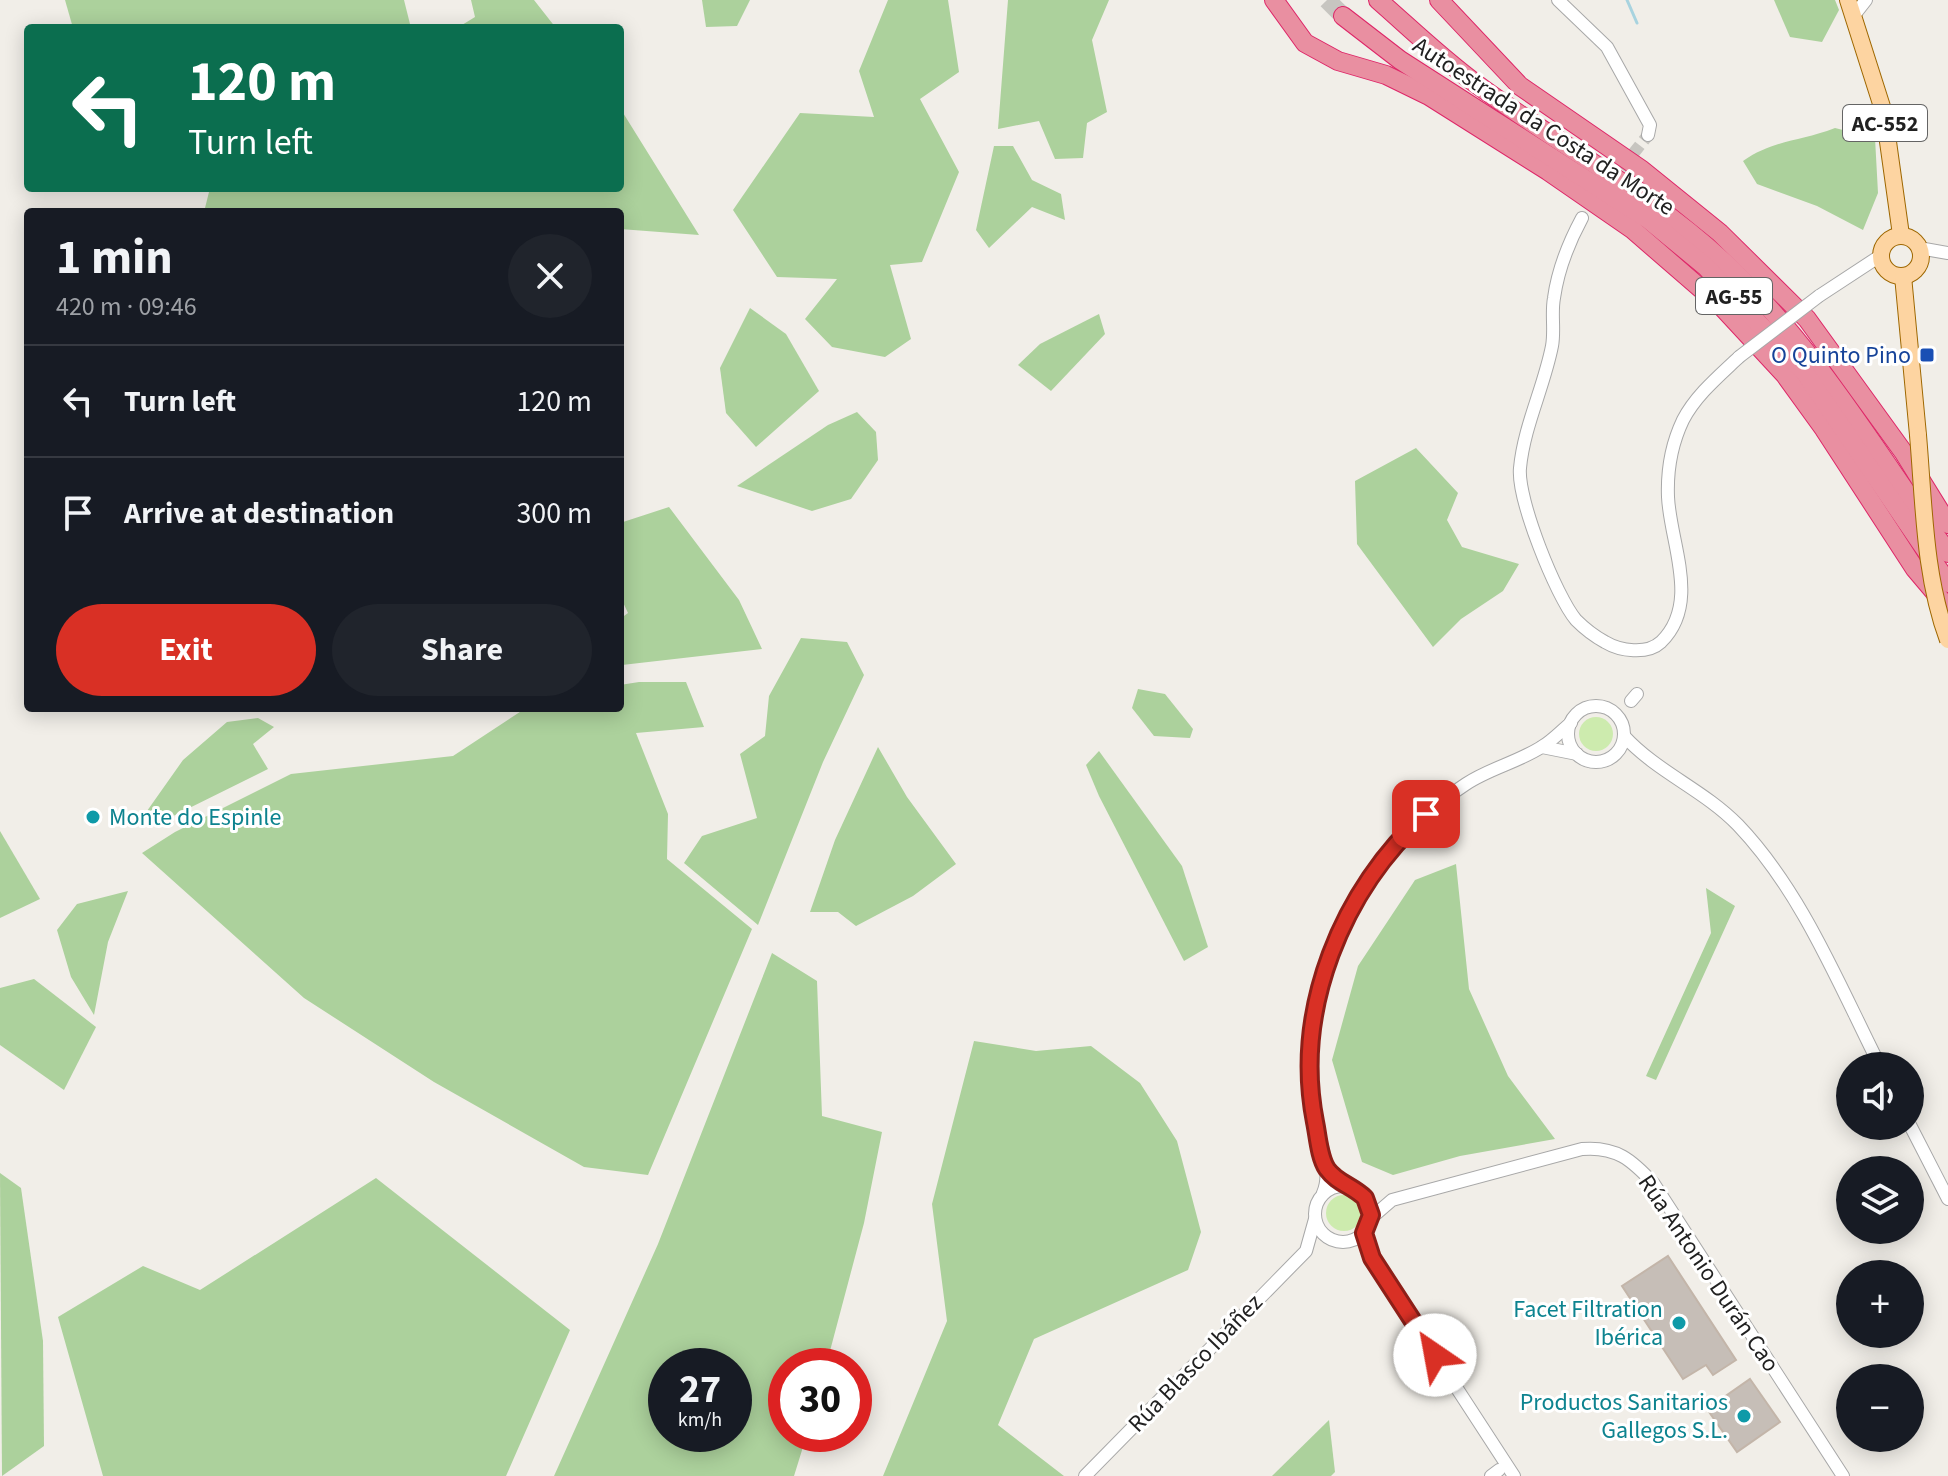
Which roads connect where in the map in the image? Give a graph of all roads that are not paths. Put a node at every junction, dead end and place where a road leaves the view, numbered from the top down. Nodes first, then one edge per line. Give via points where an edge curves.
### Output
1 (1274, 0) edge
2 (1378, 0) edge
3 (1439, 0) edge
4 (1558, 0) edge
5 (1866, 0) edge
6 (1852, 7) edge
7 (1343, 16) tunnel mouth
8 (1648, 135) dead end
9 (1582, 218) dead end
10 (1901, 235) junction
11 (1919, 248) junction
12 (1948, 253) edge
13 (1880, 256) junction
14 (1903, 276) junction
15 (1948, 524) edge
16 (1948, 553) edge
17 (1948, 583) edge
18 (1948, 608) edge
19 (1948, 640) edge
20 (1571, 723) junction
21 (1624, 736) junction
22 (1542, 747) junction
23 (1618, 751) junction
24 (1577, 754) junction
25 (1643, 757) junction
26 (1873, 1052) edge
27 (1918, 1140) edge
28 (1326, 1168) junction
29 (1345, 1186) junction
30 (1323, 1193) junction
31 (1364, 1196) junction
32 (1948, 1199) edge
33 (1392, 1200) junction
34 (1315, 1219) junction
35 (1370, 1219) junction
36 (1364, 1233) junction
37 (1344, 1242) junction
38 (1306, 1251) junction
39 (1372, 1258) junction
40 (1085, 1476) edge
41 (1514, 1476) edge
42 (1843, 1476) edge

1 - 18 highway via 1305,43 1429,96 1548,171 1632,229 1722,307 1785,375 1915,569
2 - 16 highway, Autoestrada da Costa da Morte / AG-55 via 1474,83 1649,198 1751,288 1799,340
3 - 15 highway via 1520,86 1642,170 1720,233 1807,319
4 - 8 street via 1607,47 1650,125
5 - 6 street
6 - 10 main road, AC-552 via 1884,113
7 - 17 highway, Autoestrada da Costa da Morte / AG-55 via 1400,60 1637,211 1706,267 1805,373
9 - 13 street, bridge via 1559,268 1547,370 1524,439 1520,472 1525,507 1575,618 1611,646 1630,650 1660,644 1678,613 1683,582 1668,496 1671,454 1684,419 1705,388 1739,357
10 - 11 main road
10 - 13 main road via 1889,239
11 - 12 street
11 - 14 main road via 1919,264
13 - 14 main road via 1885,269
14 - 19 main road, bridge via 1930,572
20 - 21 street via 1580,711 1601,706 1618,716
20 - 22 street
20 - 24 street via 1569,739
21 - 23 street
21 - 25 street
22 - 24 street
22 - 28 street via 1493,768 1439,803 1393,847 1350,908 1325,971 1312,1050 1313,1110
23 - 24 street via 1603,761
23 - 25 street
25 - 26 street via 1717,805 1762,853 1812,933
27 - 32 street
28 - 29 street
28 - 30 street
29 - 30 street
29 - 31 street
30 - 34 street
31 - 33 street, Rúa Antonio Durán Cao
31 - 35 street
33 - 35 street, Rúa Antonio Durán Cao
33 - 42 street, Rúa Antonio Durán Cao via 1582,1149 1611,1149 1633,1161 1654,1184
34 - 37 street via 1324,1235
34 - 38 street, Rúa Blasco Ibáñez
35 - 36 street
36 - 37 street
36 - 39 street
37 - 38 street
37 - 39 street
38 - 40 street, Rúa Blasco Ibáñez
39 - 41 street

